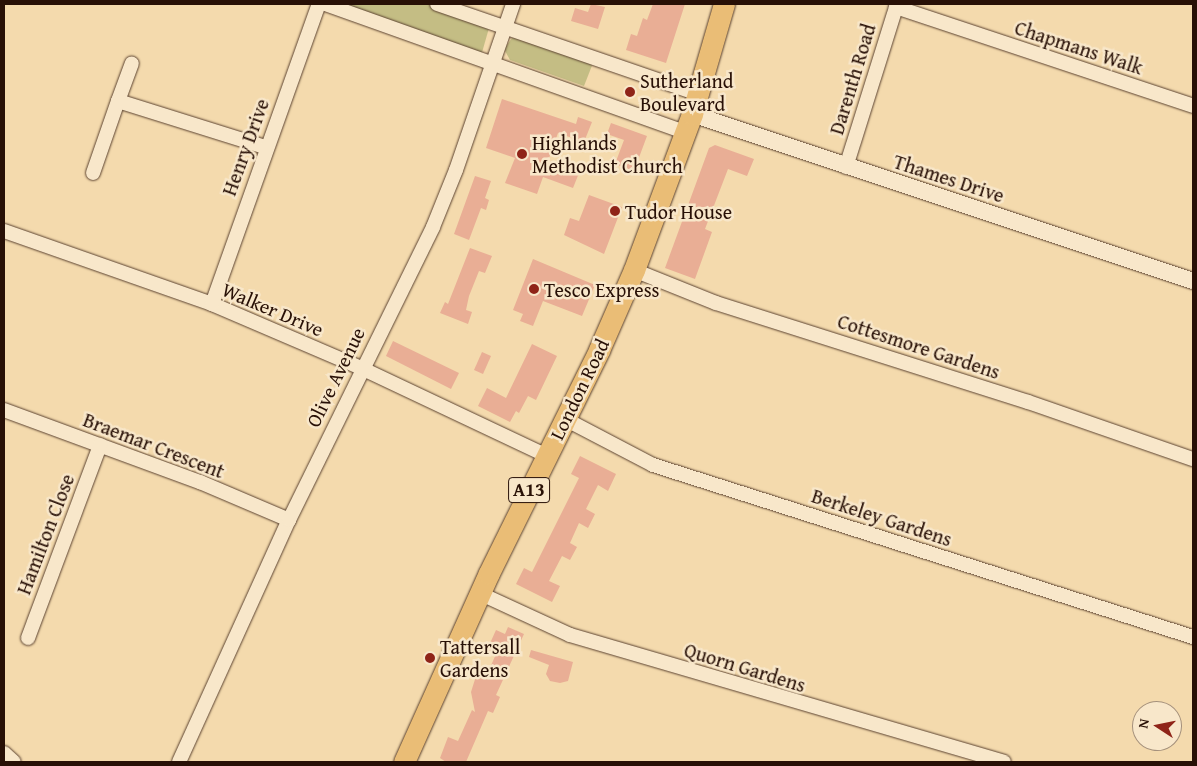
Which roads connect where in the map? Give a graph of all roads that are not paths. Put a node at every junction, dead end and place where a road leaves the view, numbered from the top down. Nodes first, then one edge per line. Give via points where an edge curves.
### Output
1 (319, 4) edge
2 (326, 4) edge
3 (437, 4) edge
4 (513, 4) edge
5 (724, 4) edge
6 (896, 5) edge
7 (504, 28) junction
8 (132, 63) dead end
9 (493, 64) junction
10 (118, 101) junction
11 (1193, 106) edge
12 (692, 113) junction
13 (265, 147) junction
14 (846, 167) junction
15 (93, 174) dead end
16 (4, 231) edge
17 (634, 270) junction
18 (1193, 281) edge
19 (212, 304) junction
20 (361, 368) junction
21 (4, 410) edge
22 (565, 419) junction
23 (100, 445) junction
24 (547, 456) junction
25 (1193, 459) edge
26 (288, 520) junction
27 (479, 593) junction
28 (1193, 636) edge
29 (28, 638) dead end
30 (4, 753) edge
31 (14, 762) edge
32 (179, 762) edge
33 (404, 762) edge
34 (1004, 762) edge

1 - 13 street, Henry Drive
2 - 9 street
3 - 7 street
4 - 7 street, Olive Avenue
5 - 12 main road, London Road / A13
6 - 11 street, Chapmans Walk
6 - 14 street, Darenth Road
7 - 9 street, Olive Avenue
7 - 12 street
8 - 10 street
9 - 12 street
9 - 20 street, Olive Avenue via 443,204
10 - 13 street
10 - 15 street
12 - 14 street, Thames Drive
12 - 17 main road, London Road / A13
13 - 19 street, Henry Drive
14 - 18 street, Thames Drive
16 - 19 street, Walker Drive
17 - 22 main road, London Road / A13
17 - 25 street, Cottesmore Gardens via 716,303 1028,402
19 - 20 street, Walker Drive
20 - 24 street, Walker Drive
20 - 26 street, Olive Avenue
21 - 23 street, Braemar Crescent
22 - 24 main road, London Road / A13
22 - 28 street, Berkeley Gardens via 653,465
23 - 26 street, Braemar Crescent via 200,482
23 - 29 street, Hamilton Close
24 - 27 main road, London Road / A13
26 - 32 street, Olive Avenue
27 - 33 main road, London Road / A13
27 - 34 street, Quorn Gardens via 570,636
30 - 31 street

